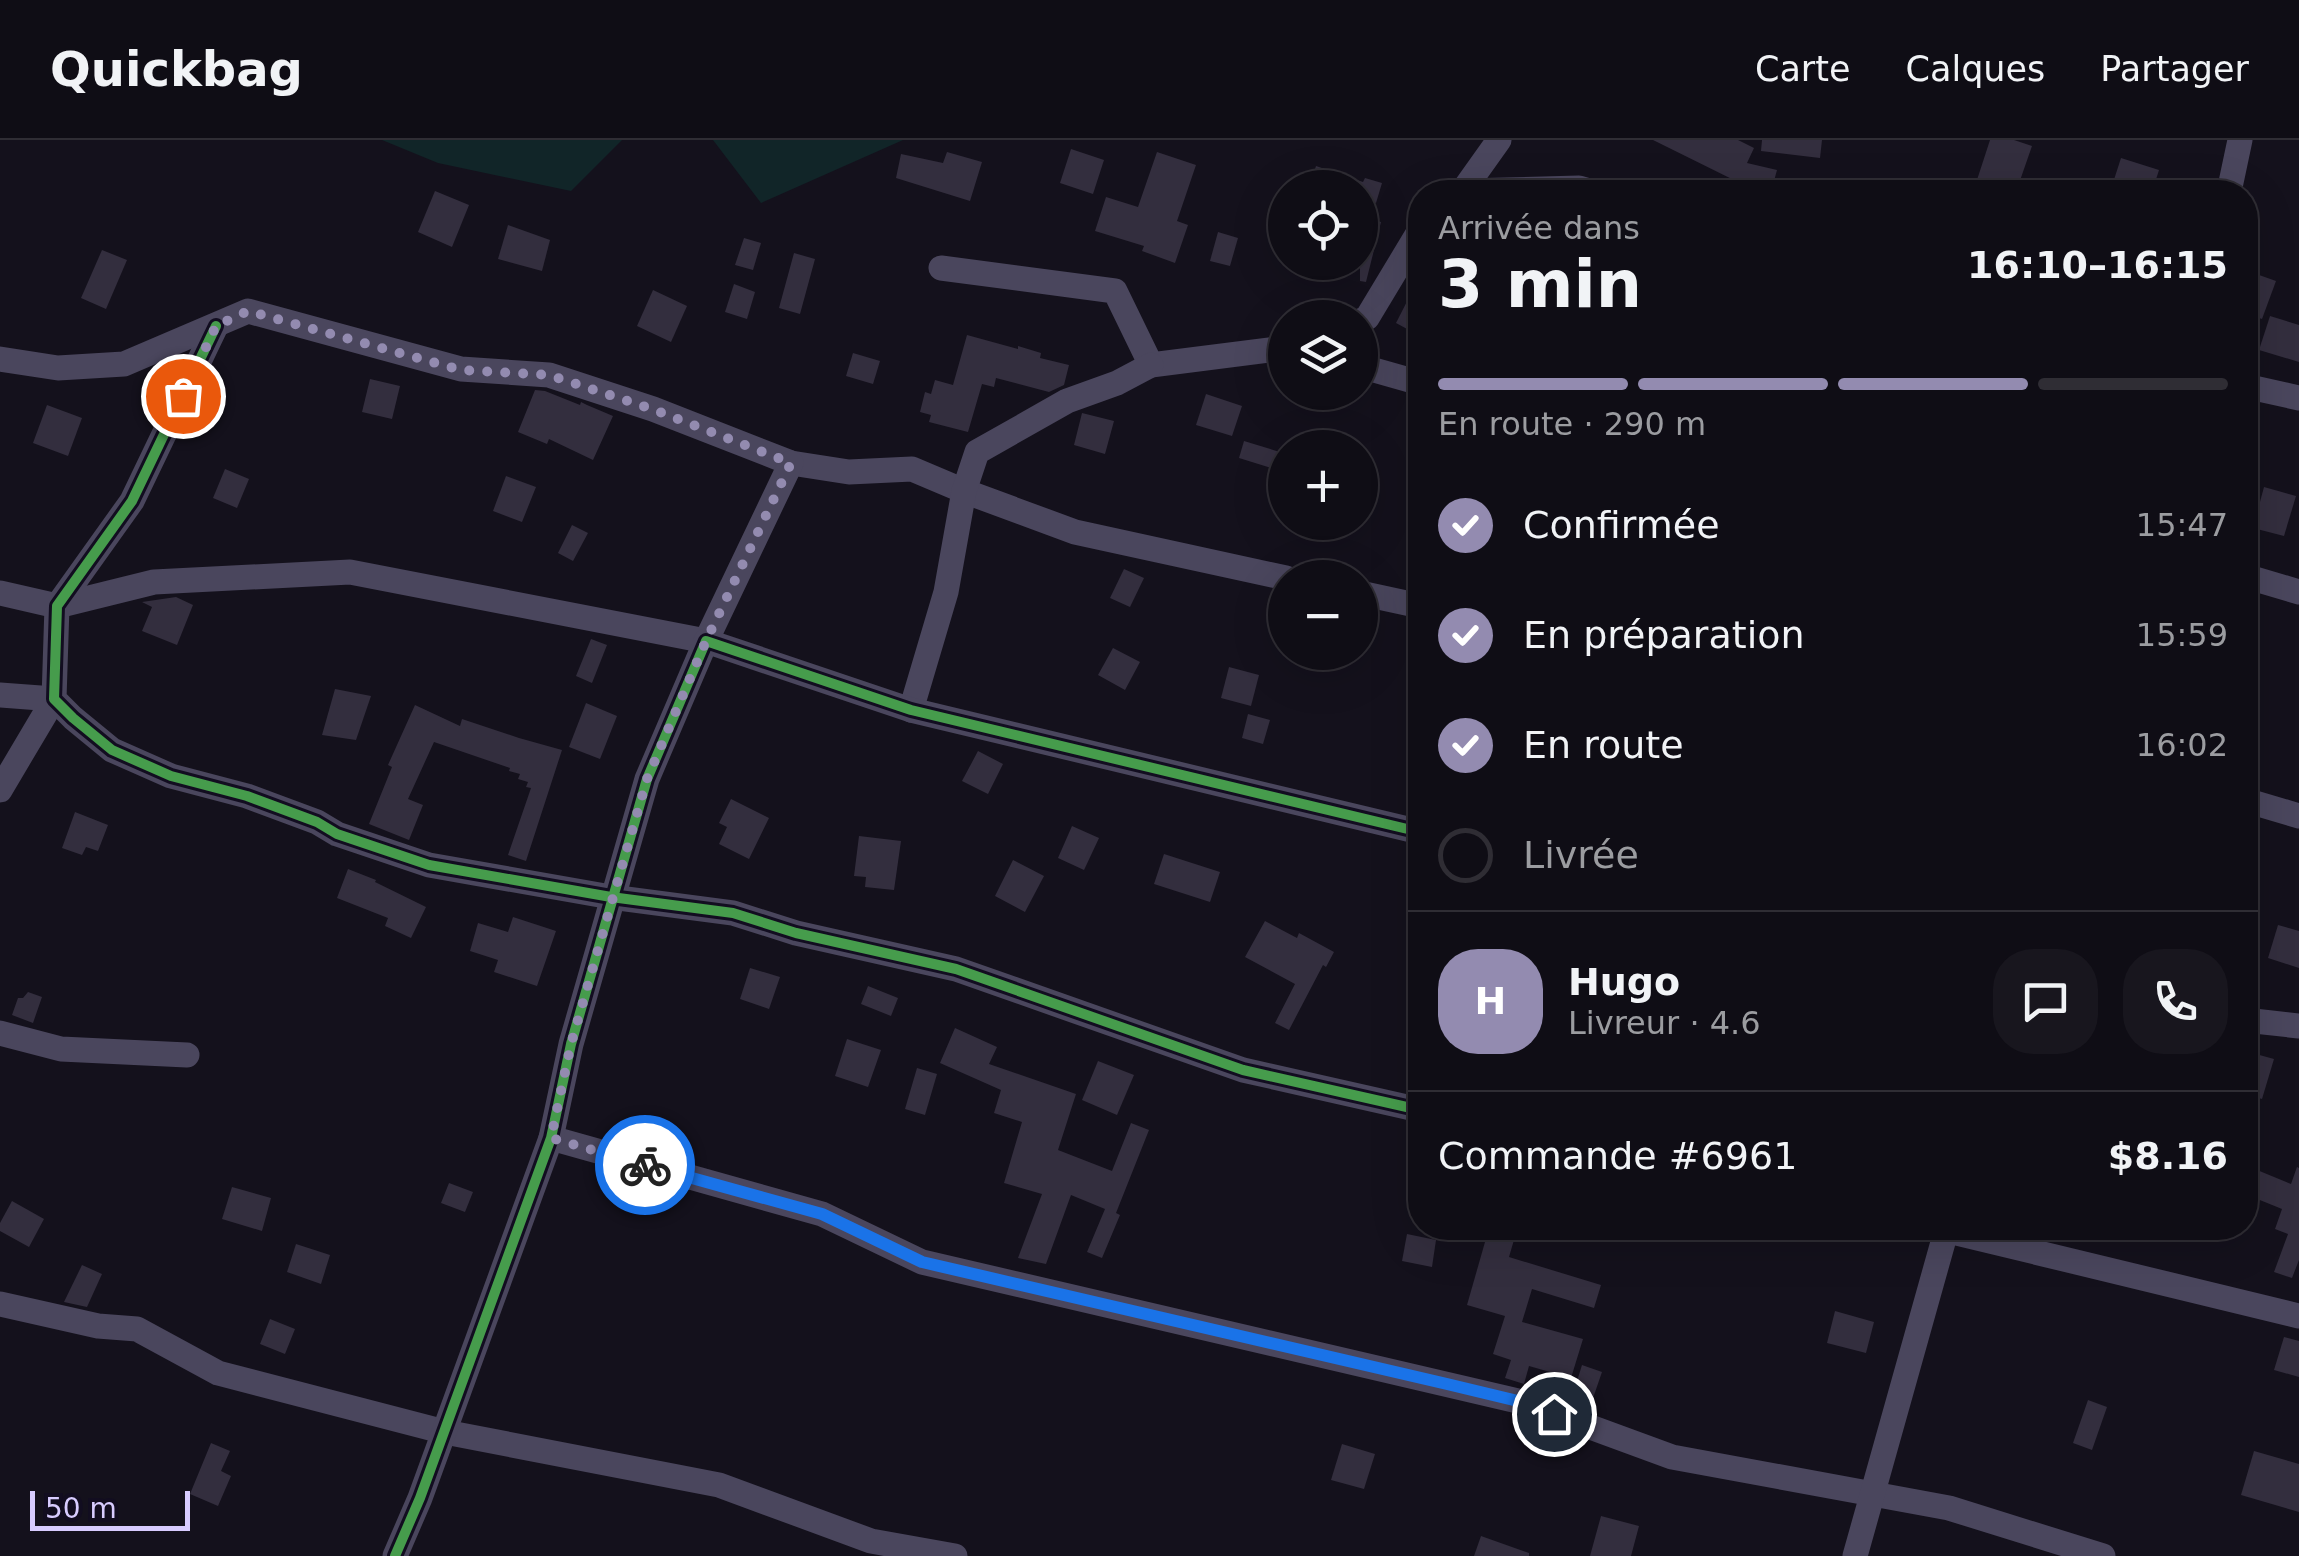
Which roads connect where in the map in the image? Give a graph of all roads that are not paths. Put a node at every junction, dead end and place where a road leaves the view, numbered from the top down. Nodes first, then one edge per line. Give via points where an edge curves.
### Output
1 (1498, 140) edge
2 (2240, 140) edge
3 (1471, 180) edge
4 (2232, 180) edge
5 (1408, 250) edge
6 (941, 268) dead end
7 (1378, 300) edge
8 (216, 326) junction
9 (1268, 350) edge
10 (0, 359) edge
11 (1151, 364) junction
12 (1378, 371) edge
13 (1408, 380) edge
14 (2258, 389) edge
15 (2299, 398) edge
16 (791, 463) junction
17 (964, 491) junction
18 (1268, 574) edge
19 (2258, 580) edge
20 (0, 592) edge
21 (2299, 592) edge
22 (1378, 598) edge
23 (1408, 604) edge
24 (57, 606) junction
25 (706, 641) junction
26 (0, 694) edge
27 (54, 699) junction
28 (912, 710) junction
29 (0, 790) edge
30 (2258, 804) edge
31 (2299, 816) edge
32 (1408, 829) edge
33 (612, 897) junction
34 (2258, 1021) edge
35 (2299, 1026) edge
36 (0, 1033) edge
37 (188, 1055) dead end
38 (1408, 1107) edge
39 (551, 1138) junction
40 (1940, 1240) edge
41 (1992, 1240) edge
42 (0, 1304) edge
43 (2299, 1316) edge
44 (445, 1432) junction
45 (1872, 1494) junction
46 (395, 1556) edge
47 (955, 1556) edge
48 (1855, 1556) edge
49 (2103, 1556) edge

1 - 3 street
2 - 4 street
5 - 7 street
6 - 11 street via 1115,291
8 - 10 street via 124,364 58,368
8 - 16 street via 248,311 461,370 549,375
8 - 24 street via 132,501
9 - 11 street
11 - 17 street via 977,452
12 - 13 street
14 - 15 street
16 - 17 street via 849,472 912,469
16 - 25 street
17 - 18 street via 1075,532
17 - 28 street via 946,592
19 - 21 street
20 - 24 street
22 - 23 street
24 - 25 street via 154,582 350,572
24 - 27 street
25 - 28 street
25 - 33 street via 647,779
26 - 27 street
27 - 29 street
27 - 33 street via 112,750 171,776 247,796 428,865
28 - 32 street
30 - 31 street
33 - 38 street via 732,914 956,969 1243,1070
33 - 39 street
34 - 35 street
36 - 37 street via 61,1049
39 - 44 street
39 - 45 street via 822,1214 922,1262 1522,1402 1672,1456
40 - 45 street
41 - 43 street
42 - 44 street via 136,1329 218,1373
44 - 46 street
44 - 47 street via 719,1485 870,1541
45 - 48 street
45 - 49 street via 1949,1508

